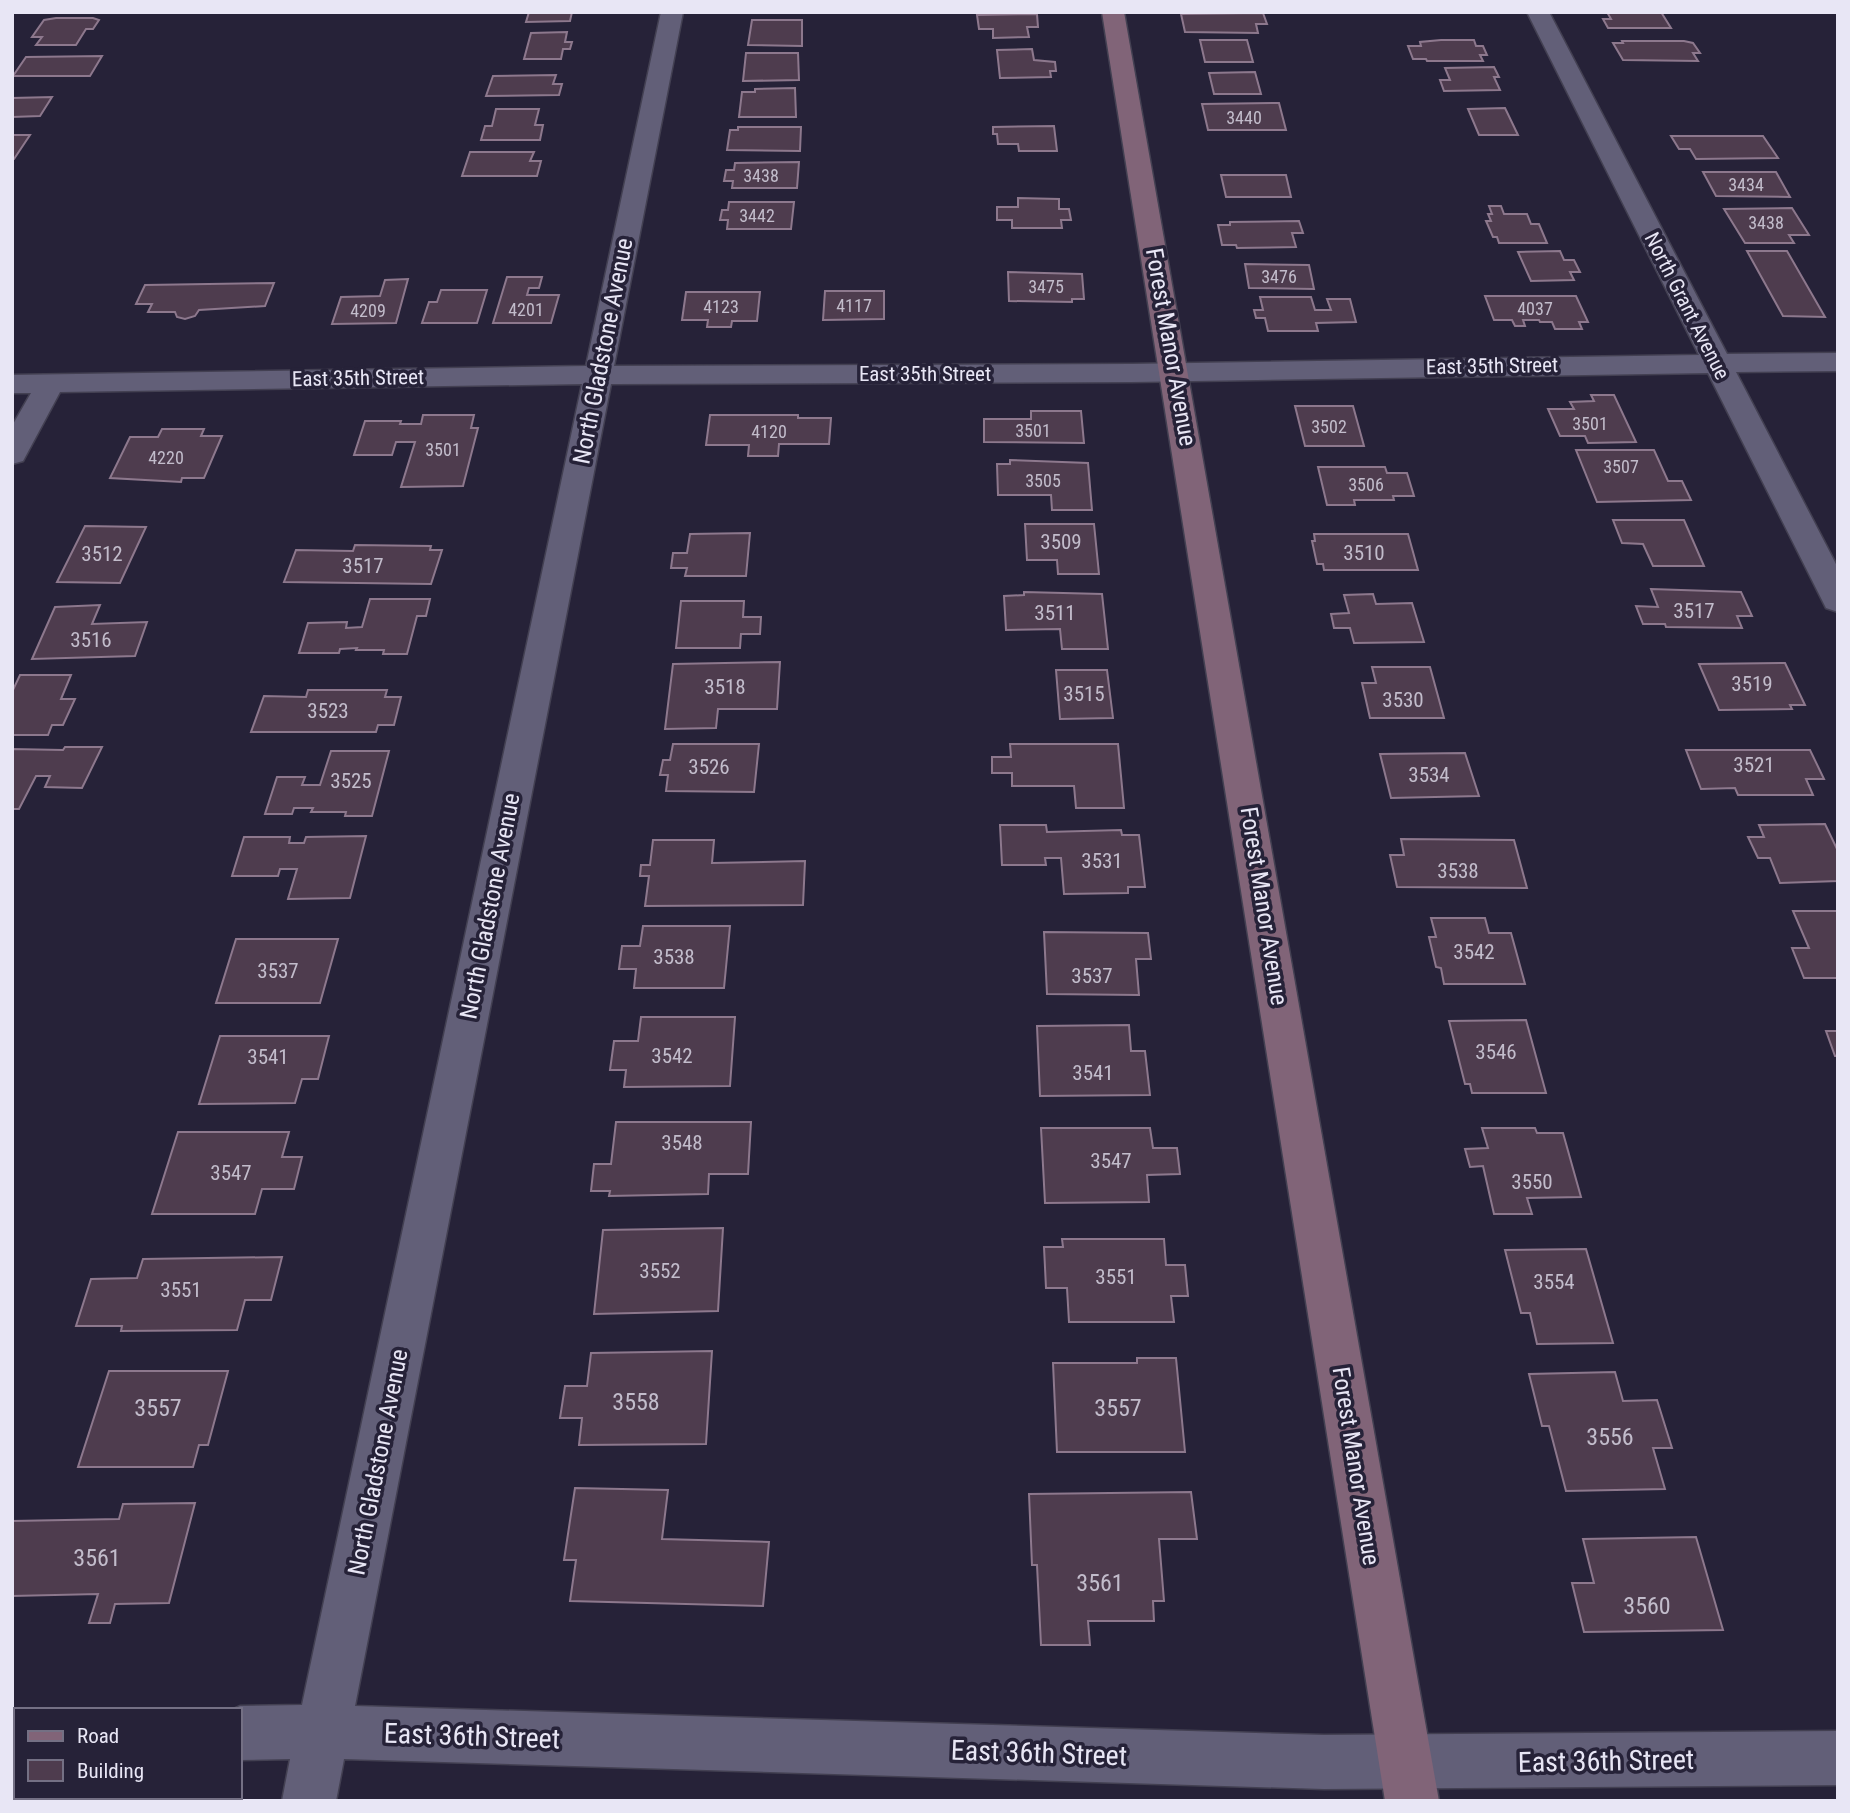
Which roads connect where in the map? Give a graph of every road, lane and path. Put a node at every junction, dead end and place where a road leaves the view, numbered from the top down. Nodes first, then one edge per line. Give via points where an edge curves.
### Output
1 (672, 12) edge
2 (1113, 12) edge
3 (1538, 12) edge
4 (1838, 362) edge
5 (1716, 363) junction
6 (1175, 372) junction
7 (598, 375) junction
8 (51, 383) junction
9 (12, 384) edge
10 (12, 454) edge
11 (1838, 600) edge
12 (242, 1732) edge
13 (323, 1732) junction
14 (1838, 1758) edge
15 (1409, 1782) edge
16 (309, 1801) edge

1 - 7 street, North Gladstone Avenue
2 - 6 street, Forest Manor Avenue
3 - 5 street, North Grant Avenue
4 - 5 street, East 35th Street
5 - 6 street, East 35th Street
5 - 11 street, North Grant Avenue
6 - 7 street, East 35th Street
6 - 15 street, Forest Manor Avenue
7 - 8 street, East 35th Street
7 - 13 street, North Gladstone Avenue
8 - 9 street, East 35th Street
8 - 10 street
12 - 13 street, East 36th Street
13 - 15 street, East 36th Street
13 - 16 street, North Gladstone Avenue
14 - 15 street, East 36th Street

